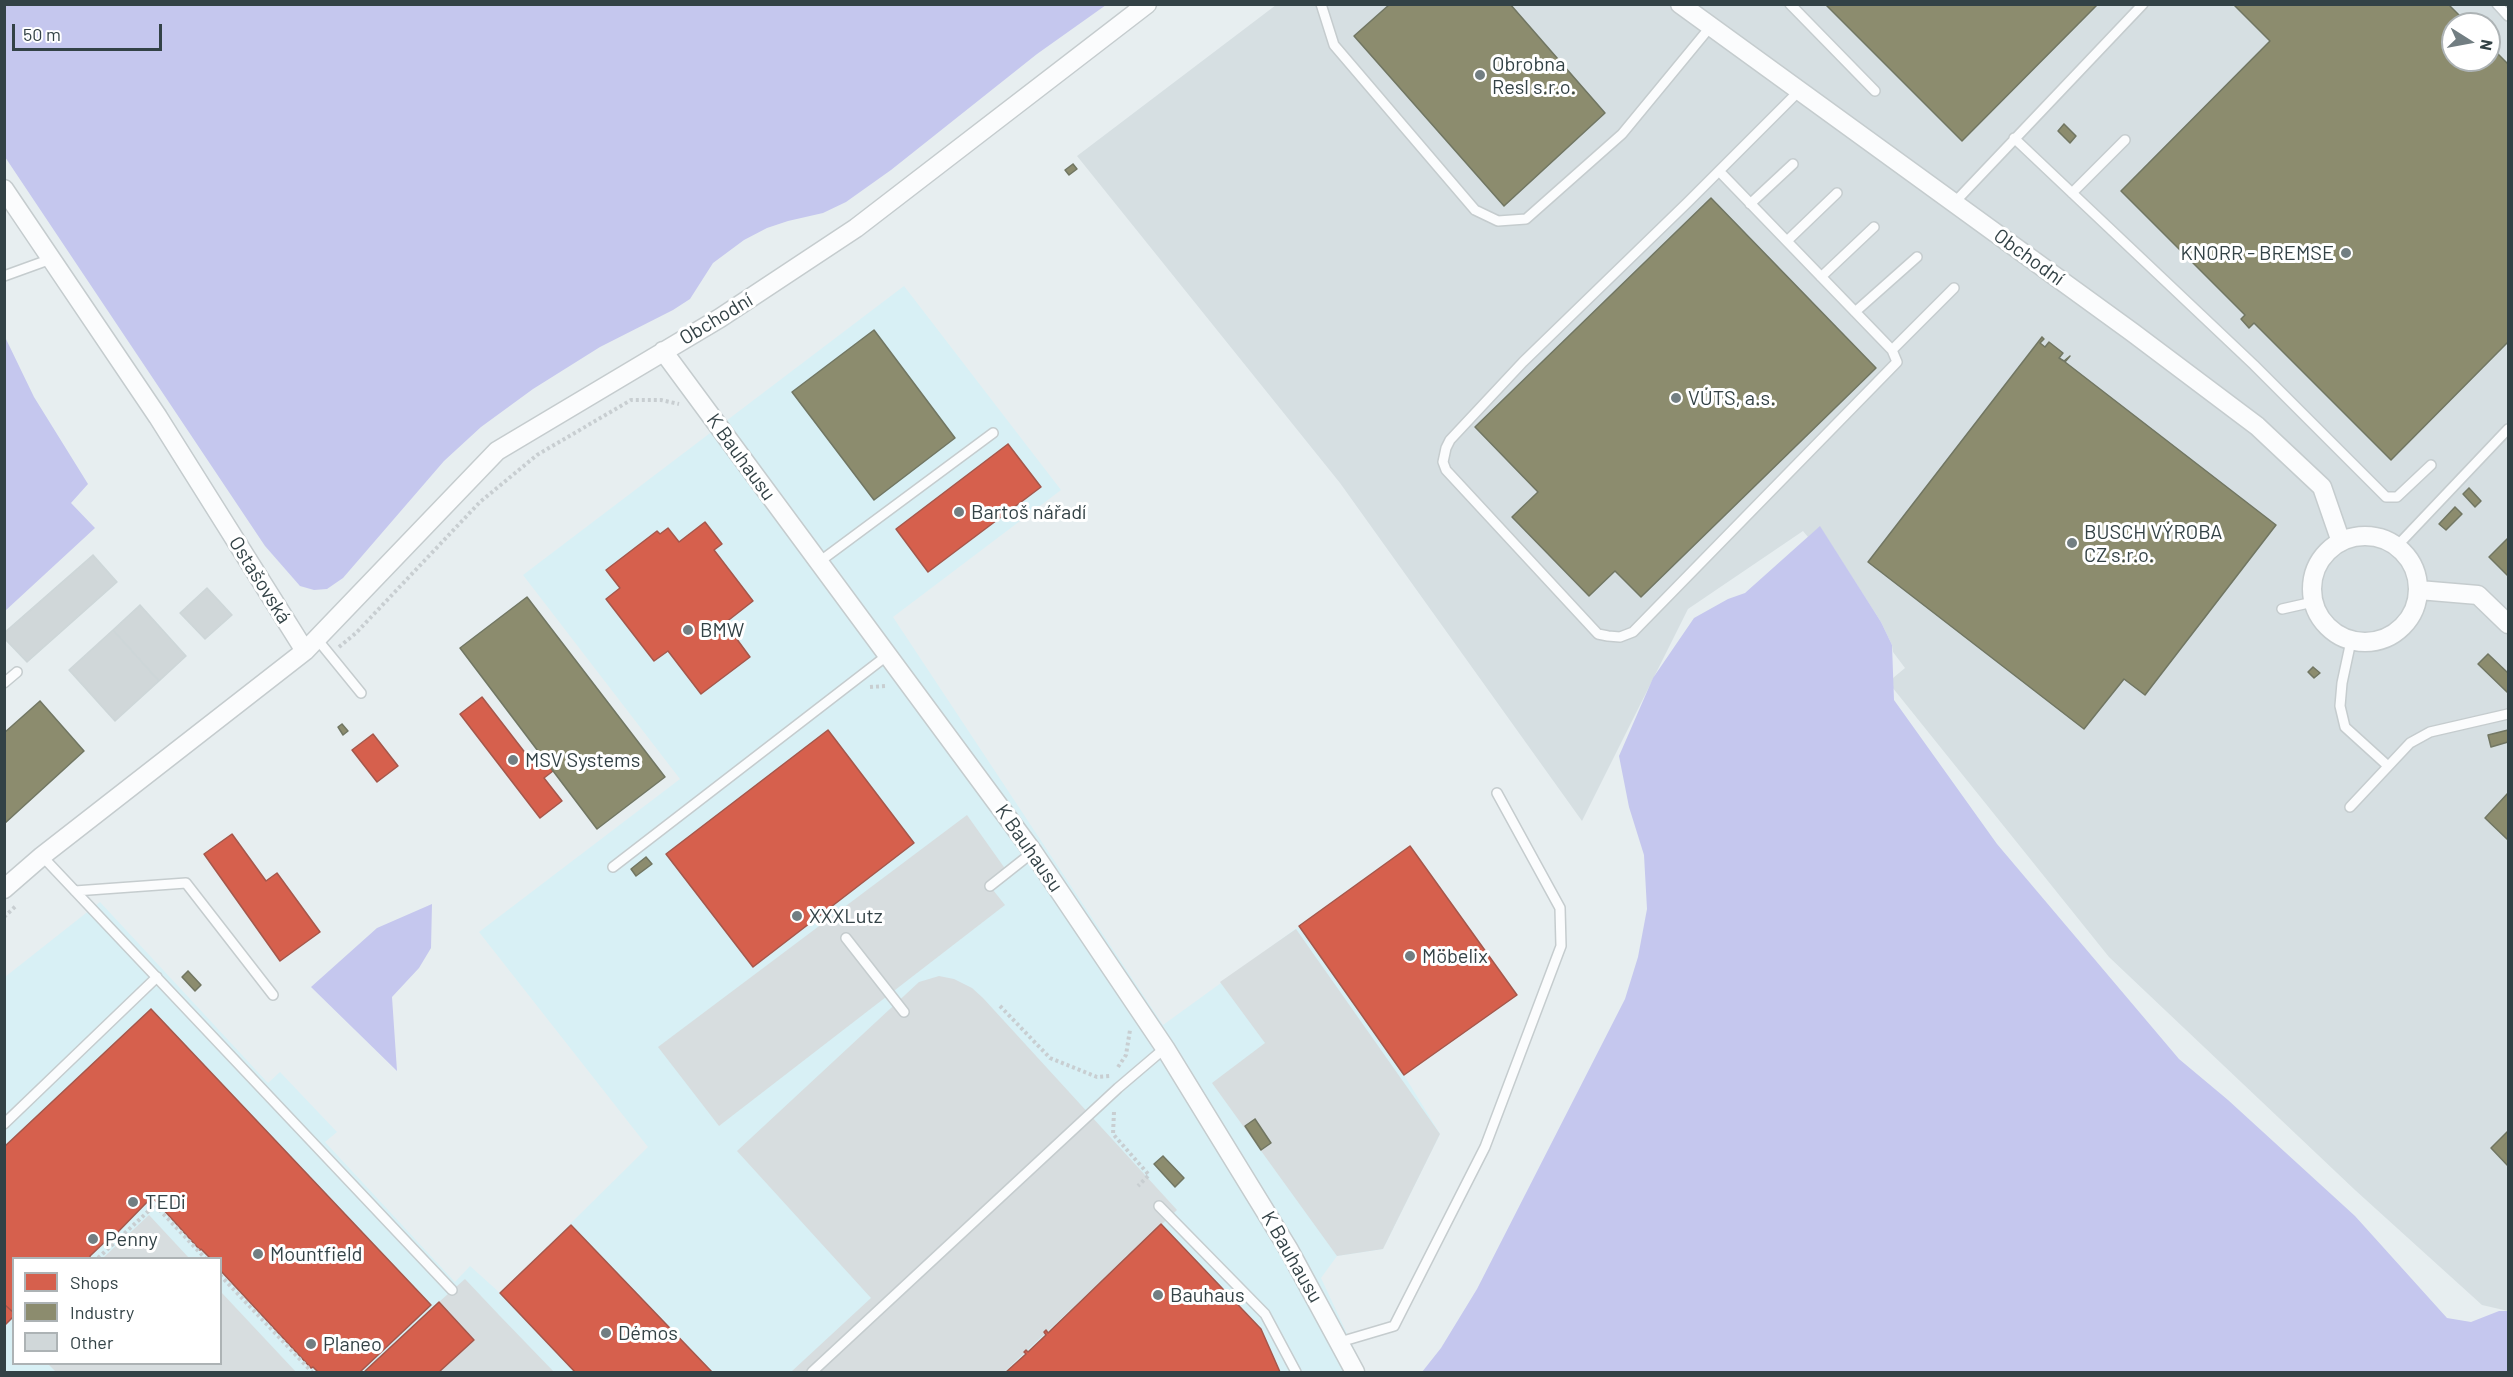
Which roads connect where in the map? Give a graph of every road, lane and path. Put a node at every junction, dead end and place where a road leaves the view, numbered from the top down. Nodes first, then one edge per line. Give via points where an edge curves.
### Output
1 (1147, 4) edge
2 (1321, 4) edge
3 (1680, 4) edge
4 (1790, 4) edge
5 (2143, 4) edge
6 (2497, 4) edge
7 (2508, 16) edge
8 (1711, 26) junction
9 (1799, 91) junction
10 (1875, 91) dead end
11 (2014, 138) junction
12 (2125, 140) dead end
13 (1793, 164) dead end
14 (1719, 171) junction
15 (4, 189) edge
16 (1837, 193) dead end
17 (2072, 193) junction
18 (1954, 203) junction
19 (1750, 204) junction
20 (1874, 227) dead end
21 (1787, 241) junction
22 (1917, 257) dead end
23 (51, 259) junction
24 (4, 276) edge
25 (1821, 277) junction
26 (1954, 288) dead end
27 (1855, 312) junction
28 (1892, 350) junction
29 (663, 351) junction
30 (681, 404) dead end
31 (2508, 429) edge
32 (993, 433) dead end
33 (2431, 465) dead end
34 (2342, 542) junction
35 (2397, 546) junction
36 (819, 562) junction
37 (2419, 590) junction
38 (2313, 602) junction
39 (2282, 609) dead end
40 (2508, 624) edge
41 (2351, 641) junction
42 (311, 645) junction
43 (889, 654) junction
44 (330, 655) junction
45 (18, 672) dead end
46 (4, 683) edge
47 (846, 686) junction
48 (893, 687) dead end
49 (361, 693) dead end
50 (2508, 714) edge
51 (2388, 766) junction
52 (1497, 793) dead end
53 (2350, 807) dead end
54 (1033, 852) junction
55 (42, 856) junction
56 (613, 867) dead end
57 (990, 886) dead end
58 (4, 889) edge
59 (75, 891) junction
60 (19, 903) dead end
61 (4, 917) edge
62 (846, 938) dead end
63 (157, 977) junction
64 (273, 995) dead end
65 (1000, 1006) dead end
66 (904, 1012) dead end
67 (1126, 1019) dead end
68 (1165, 1048) junction
69 (1110, 1076) junction
70 (1118, 1088) junction
71 (4, 1124) edge
72 (1138, 1185) dead end
73 (1159, 1206) dead end
74 (99, 1257) edge
75 (204, 1257) edge
76 (222, 1277) edge
77 (452, 1290) dead end
78 (1340, 1342) junction
79 (312, 1372) edge
80 (812, 1372) edge
81 (1296, 1372) edge
82 (1355, 1372) edge

1 - 29 street, Obchodní via 856,228
2 - 8 lane via 1334,45 1475,210 1498,221 1526,219 1622,134
3 - 8 street, Obchodní
4 - 10 lane
5 - 11 lane
6 - 7 lane
8 - 9 street, Obchodní
9 - 14 lane
9 - 18 street, Obchodní
11 - 17 lane
11 - 18 lane
12 - 17 lane
13 - 19 lane
14 - 19 lane
14 - 28 lane via 1523,362 1446,448 1446,470 1598,634 1620,637 1633,632 1896,364
15 - 23 street, Ostašovská
16 - 21 lane
17 - 33 lane via 2386,497 2397,497
18 - 34 street, Obchodní via 2257,426 2322,487
19 - 21 lane
20 - 25 lane
21 - 25 lane
22 - 27 lane
23 - 24 lane
23 - 42 street, Ostašovská
25 - 27 lane
26 - 28 lane
27 - 28 lane
29 - 36 street, K Bauhausu
29 - 42 street, Obchodní via 497,451
30 - 44 path via 631,400 537,455 480,502 356,633
31 - 35 lane
32 - 36 lane
34 - 35 street via 2360,536 2380,538
34 - 38 street via 2323,557 2313,578
35 - 37 street via 2413,565
36 - 43 street, K Bauhausu
37 - 40 street via 2478,595
37 - 41 street via 2415,609 2389,637
38 - 39 lane
38 - 41 street via 2334,633
41 - 51 lane via 2340,706 2345,727
42 - 44 lane
42 - 55 street
43 - 47 lane
43 - 54 street, K Bauhausu
44 - 49 lane
45 - 46 lane
47 - 48 path via 855,698 870,687
47 - 56 lane
50 - 51 lane via 2430,732 2410,743
51 - 53 lane
52 - 78 lane via 1560,908 1561,946 1485,1147 1394,1326
54 - 57 lane
54 - 68 street, K Bauhausu
55 - 58 street
55 - 59 lane
59 - 63 lane
59 - 64 lane via 186,883
60 - 61 path
62 - 66 lane
63 - 71 lane
63 - 77 lane
65 - 69 path via 1050,1058 1097,1077
67 - 69 path via 1130,1030 1128,1047
68 - 70 lane
68 - 78 street, K Bauhausu via 1289,1250
69 - 70 path
70 - 72 path via 1124,1097 1112,1119 1113,1134 1149,1174
70 - 80 lane
73 - 81 lane via 1265,1314
74 - 75 path via 155,1205
76 - 79 path
78 - 82 street, K Bauhausu

